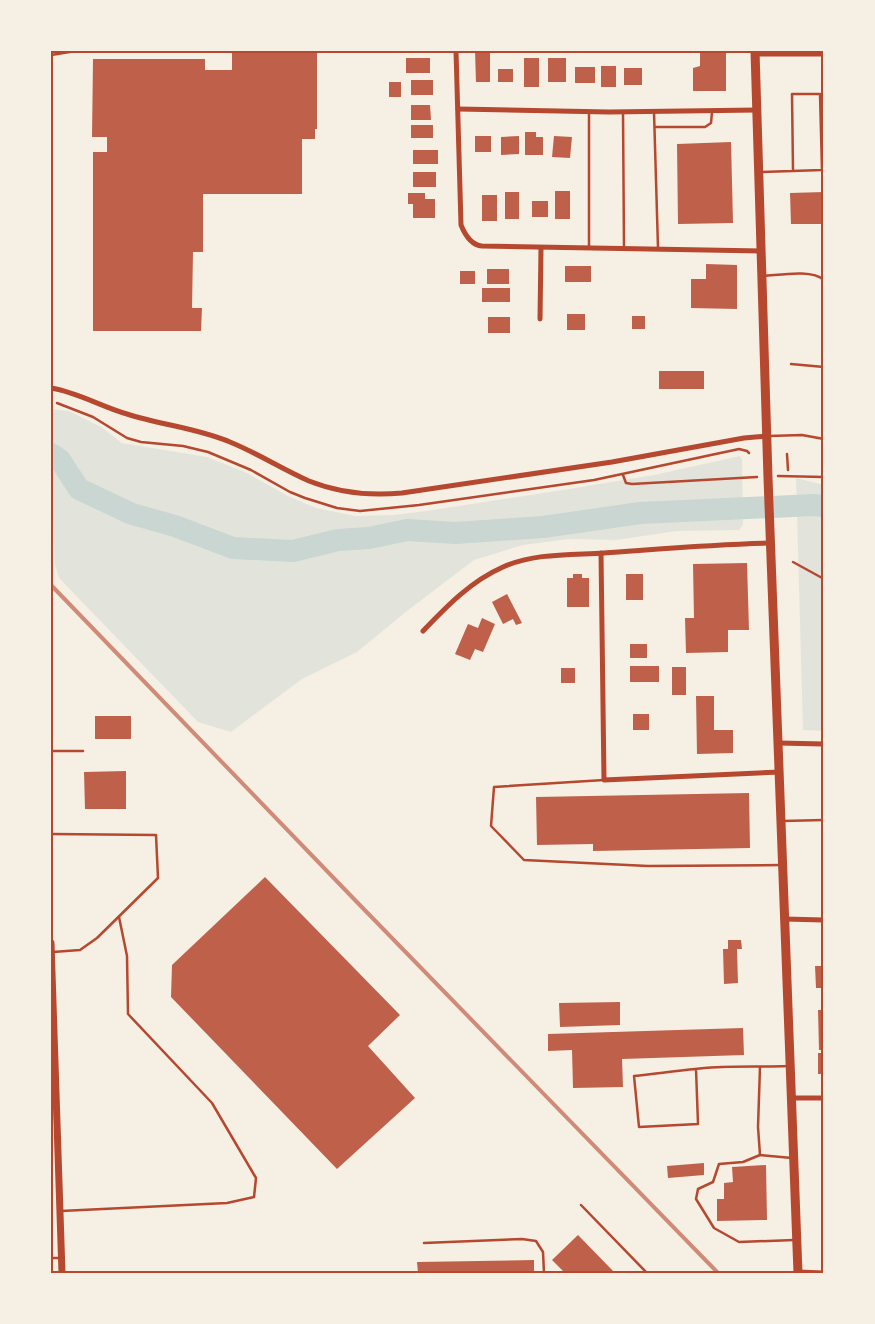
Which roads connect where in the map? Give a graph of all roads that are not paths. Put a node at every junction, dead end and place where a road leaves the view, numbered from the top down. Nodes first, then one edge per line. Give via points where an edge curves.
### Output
1 (76, 51) edge
2 (456, 51) edge
3 (755, 53) edge
4 (814, 53) edge
5 (51, 54) edge
6 (824, 54) edge
7 (458, 110) junction
8 (757, 110) junction
9 (589, 112) junction
10 (623, 112) junction
11 (654, 112) junction
12 (712, 112) junction
13 (655, 127) junction
14 (793, 170) junction
15 (759, 172) junction
16 (541, 248) junction
17 (589, 249) junction
18 (624, 249) junction
19 (658, 250) junction
20 (762, 251) junction
21 (763, 276) junction
22 (824, 280) edge
23 (540, 319) dead end
24 (51, 388) edge
25 (767, 436) junction
26 (824, 439) edge
27 (771, 543) junction
28 (602, 553) junction
29 (423, 630) dead end
30 (778, 743) junction
31 (824, 744) edge
32 (51, 751) edge
33 (83, 751) dead end
34 (780, 772) junction
35 (604, 780) junction
36 (824, 820) edge
37 (781, 822) junction
38 (51, 834) edge
39 (783, 865) junction
40 (119, 917) junction
41 (784, 919) junction
42 (824, 920) edge
43 (51, 943) edge
44 (52, 953) edge
45 (53, 1034) edge
46 (792, 1066) junction
47 (760, 1067) junction
48 (696, 1069) junction
49 (793, 1098) junction
50 (824, 1098) edge
51 (760, 1155) junction
52 (794, 1158) junction
53 (55, 1172) edge
54 (581, 1205) dead end
55 (60, 1211) junction
56 (796, 1240) junction
57 (424, 1243) dead end
58 (51, 1258) edge
59 (62, 1258) junction
60 (62, 1273) edge
61 (544, 1273) edge
62 (647, 1273) edge
63 (798, 1273) edge
64 (824, 1273) edge

1 - 5 lane
2 - 7 street
3 - 4 street
3 - 8 main road
4 - 6 street
7 - 9 street
7 - 16 street via 461,225 467,238 478,246
8 - 12 street
8 - 15 main road
9 - 10 street
9 - 17 lane
10 - 11 street
10 - 18 lane
11 - 12 street
11 - 13 lane
12 - 13 lane via 705,127
13 - 19 lane
14 - 14 lane via 822,170 820,94 792,94
14 - 15 lane
15 - 20 main road
16 - 17 street
16 - 23 street
17 - 18 street
18 - 19 street
19 - 20 street
20 - 21 main road
21 - 22 lane via 810,274
21 - 25 main road
24 - 25 street via 135,417 202,432 245,448 309,481 336,490 370,495 612,462
25 - 26 lane via 802,435
25 - 27 main road
27 - 28 street
27 - 30 main road
28 - 29 street via 551,555 503,567 462,593
28 - 35 street
30 - 31 street
30 - 34 main road
32 - 33 lane
34 - 35 street
34 - 37 main road
35 - 39 lane via 494,787 491,826 524,860 648,866
36 - 37 lane
37 - 39 main road
38 - 40 lane via 156,834 158,878
39 - 41 main road
40 - 44 lane via 80,950
40 - 55 lane via 127,956 128,1014 212,1104 256,1178 254,1197 227,1203
41 - 42 street
41 - 46 main road
43 - 44 street
44 - 45 street
45 - 53 street
46 - 47 lane
46 - 49 main road
47 - 48 lane
47 - 51 lane
48 - 48 lane via 634,1076 639,1127 698,1124
49 - 50 street
49 - 52 main road
51 - 52 lane
51 - 56 lane via 743,1162 719,1164 713,1182 698,1189 696,1199 714,1228 738,1242
52 - 56 main road
53 - 55 street
54 - 62 lane
55 - 59 street
56 - 63 main road
57 - 61 lane via 536,1241 543,1252
58 - 59 lane
59 - 60 street
63 - 64 street

